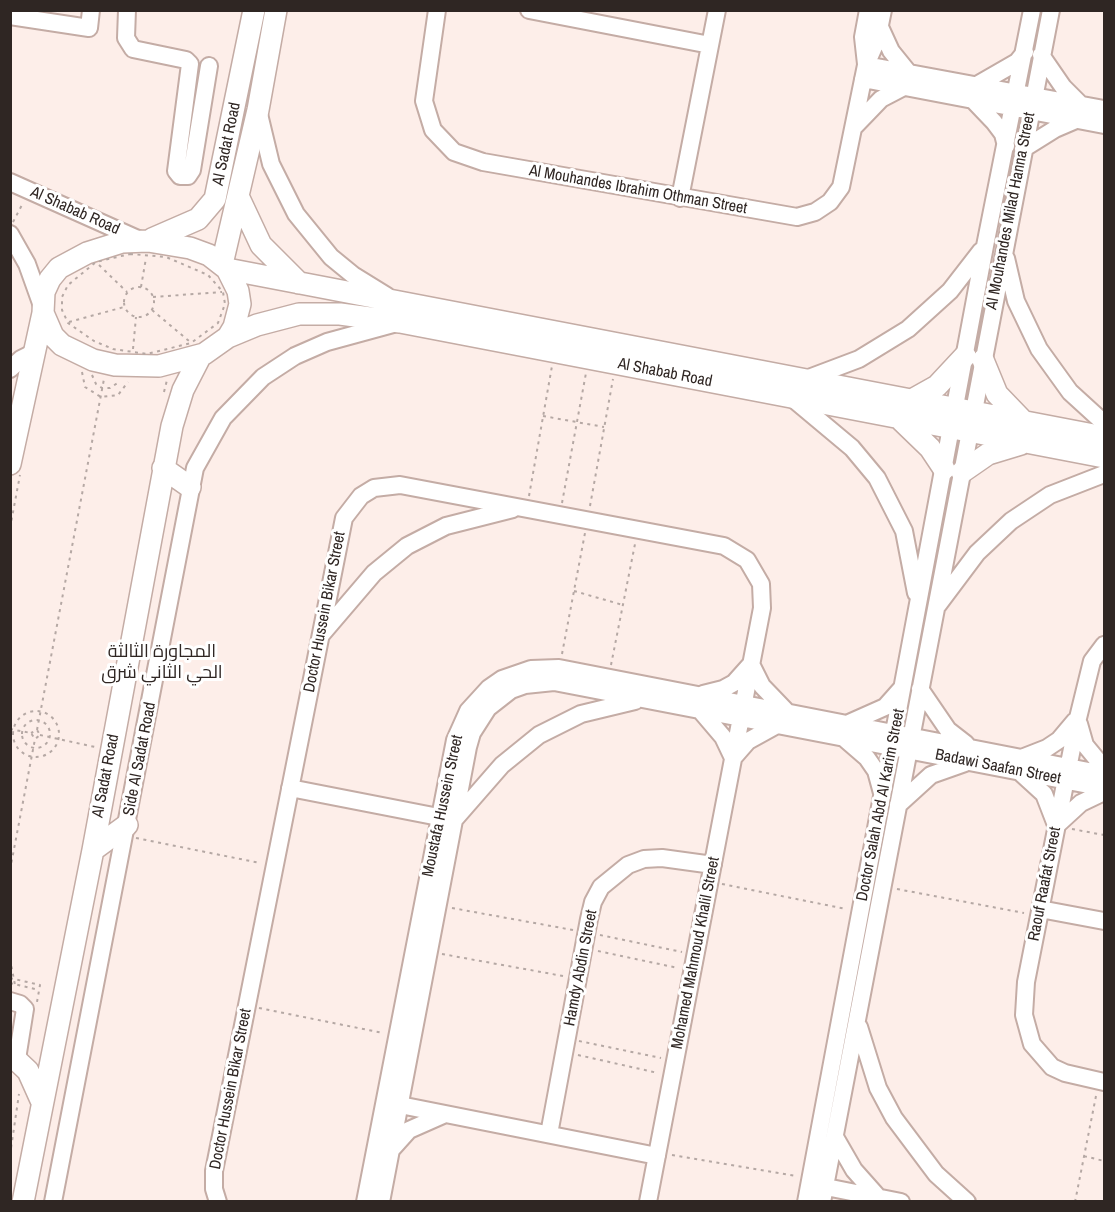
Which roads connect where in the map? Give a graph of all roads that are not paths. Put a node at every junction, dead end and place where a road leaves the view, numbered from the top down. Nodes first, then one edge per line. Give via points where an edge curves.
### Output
1 (91, 10) edge
2 (127, 10) edge
3 (254, 10) edge
4 (276, 10) edge
5 (437, 10) edge
6 (529, 10) edge
7 (717, 10) edge
8 (868, 10) edge
9 (1032, 10) edge
10 (1051, 10) edge
11 (10, 16) edge
12 (881, 19) edge
13 (710, 45) junction
14 (1033, 53) junction
15 (209, 66) dead end
16 (864, 72) junction
17 (906, 80) junction
18 (975, 92) junction
19 (1023, 102) junction
20 (1104, 109) edge
21 (258, 110) junction
22 (1078, 112) junction
23 (1104, 125) edge
24 (854, 128) junction
25 (1006, 146) junction
26 (1023, 149) junction
27 (10, 182) edge
28 (238, 196) junction
29 (680, 198) junction
30 (10, 234) edge
31 (145, 245) junction
32 (985, 246) junction
33 (1004, 250) junction
34 (225, 267) junction
35 (299, 284) junction
36 (400, 313) junction
37 (50, 317) junction
38 (228, 337) junction
39 (199, 351) junction
40 (35, 352) junction
41 (974, 358) junction
42 (10, 369) edge
43 (806, 379) junction
44 (790, 397) junction
45 (912, 400) junction
46 (899, 418) junction
47 (963, 420) junction
48 (1023, 421) junction
49 (1104, 423) edge
50 (1104, 437) edge
51 (1030, 443) junction
52 (1104, 457) edge
53 (16, 466) edge
54 (163, 468) junction
55 (953, 471) junction
56 (1104, 474) edge
57 (190, 487) junction
58 (523, 508) junction
59 (918, 608) junction
60 (936, 608) junction
61 (320, 636) junction
62 (1104, 645) edge
63 (751, 664) junction
64 (903, 686) junction
65 (920, 689) junction
66 (645, 699) junction
67 (699, 703) junction
68 (742, 711) junction
69 (1077, 718) junction
70 (782, 719) junction
71 (844, 730) junction
72 (902, 741) junction
73 (971, 755) junction
74 (733, 758) junction
75 (1020, 764) junction
76 (1104, 768) edge
77 (1067, 773) junction
78 (1104, 774) edge
79 (290, 788) junction
80 (1104, 790) edge
81 (882, 802) junction
82 (898, 805) junction
83 (447, 818) junction
84 (1056, 826) junction
85 (126, 830) junction
86 (93, 850) junction
87 (711, 873) junction
88 (1040, 912) junction
89 (1104, 921) edge
90 (13, 993) edge
91 (858, 1022) junction
92 (14, 1056) edge
93 (1102, 1082) edge
94 (41, 1100) junction
95 (392, 1103) junction
96 (446, 1114) junction
97 (549, 1134) junction
98 (835, 1137) junction
99 (390, 1150) junction
100 (657, 1154) junction
101 (57, 1177) junction
102 (813, 1193) edge
103 (878, 1197) junction
104 (22, 1202) edge
105 (53, 1202) edge
106 (61, 1202) edge
107 (218, 1202) edge
108 (365, 1202) edge
109 (381, 1202) edge
110 (648, 1202) edge
111 (901, 1202) edge
112 (967, 1202) edge

1 - 11 street via 89,28
2 - 15 street via 126,38 130,46 190,64 176,171 180,176 188,176 192,170
3 - 31 main road, Al Sadat Road via 215,199 198,219
4 - 21 main road, Al Sadat Road
5 - 29 street, Al Mouhandes Ibrahim Othman Street via 424,101 433,130 454,152 483,162
6 - 13 street
7 - 13 street
8 - 16 street via 863,37
9 - 14 street, Al Mouhandes Milad Hanna Street
10 - 14 street, Al Mouhandes Milad Hanna Street
12 - 16 street
12 - 17 street
13 - 29 street
14 - 18 street
14 - 19 street, Al Mouhandes Milad Hanna Street
14 - 22 street via 1063,87
16 - 17 street
16 - 24 street, Al Mouhandes Ibrahim Othman Street
17 - 18 street
17 - 24 street
18 - 19 street
18 - 25 street via 1003,134
19 - 22 street
19 - 25 street, Al Mouhandes Milad Hanna Street
19 - 26 street, Al Mouhandes Milad Hanna Street
20 - 22 street
21 - 28 main road, Al Sadat Road
21 - 36 street via 274,172 296,214 312,236
22 - 23 street
22 - 26 street
24 - 29 street, Al Mouhandes Ibrahim Othman Street via 841,187 830,202 815,212 779,216
25 - 32 street, Al Mouhandes Milad Hanna Street
26 - 33 street, Al Mouhandes Milad Hanna Street
27 - 31 street, Al Shabab Road
28 - 34 main road, Al Sadat Road
28 - 35 main road via 261,245
30 - 37 street
31 - 34 main road, Al Shabab Road via 190,248
31 - 37 main road via 104,246 92,257 59,268 50,279
32 - 41 street, Al Mouhandes Milad Hanna Street
32 - 43 street via 950,291 908,329 859,358
33 - 41 street, Al Mouhandes Milad Hanna Street
33 - 49 street via 1016,301 1039,349 1070,392
34 - 35 main road, Al Shabab Road
34 - 38 main road via 238,316
35 - 36 main road, Al Shabab Road
36 - 38 main road, Al Shabab Road via 309,313 277,319
36 - 43 main road, Al Shabab Road
36 - 44 main road, Al Shabab Road via 554,352
36 - 57 street, Side Al Sadat Road via 296,356 263,377 235,403 212,434
37 - 39 main road via 57,340 93,360 130,372
37 - 40 main road
38 - 39 main road, Al Shabab Road
39 - 54 main road, Al Sadat Road via 177,406
40 - 42 street
40 - 53 main road
41 - 45 main road
41 - 47 street, Al Mouhandes Milad Hanna Street
41 - 48 main road via 998,394
43 - 45 main road, Al Shabab Road
44 - 46 main road, Al Shabab Road
44 - 59 street via 852,448 887,495 909,550
45 - 47 main road, Al Shabab Road
46 - 47 main road, Al Shabab Road
46 - 55 main road
47 - 48 main road, Al Shabab Road
47 - 51 main road, Al Shabab Road
47 - 55 street, Doctor Salah Abd Al Karim Street
48 - 50 main road, Al Shabab Road
51 - 52 main road, Al Shabab Road
51 - 55 main road via 1002,448
54 - 57 main road
54 - 86 main road, Al Sadat Road
55 - 59 street, Doctor Salah Abd Al Karim Street
55 - 60 street, Doctor Salah Abd Al Karim Street
56 - 60 street via 1050,495 1011,521 977,553
57 - 85 street, Side Al Sadat Road
58 - 61 street via 446,526 407,546 374,573
58 - 61 street, Doctor Hussein Bikar Street via 400,485 374,488 361,496 344,518
58 - 63 street, Doctor Hussein Bikar Street via 724,546 747,560 761,584 763,597
59 - 64 street, Doctor Salah Abd Al Karim Street
60 - 65 street, Doctor Salah Abd Al Karim Street
61 - 79 street, Doctor Hussein Bikar Street
62 - 69 street, Raouf Raafat Street via 1092,661
63 - 67 street via 743,674
63 - 68 street, Doctor Hussein Bikar Street
63 - 70 street
64 - 71 street via 885,706
64 - 72 street, Doctor Salah Abd Al Karim Street
65 - 72 street, Doctor Salah Abd Al Karim Street
65 - 73 street
66 - 67 street, Moustafa Hussein Street
66 - 83 street via 581,714 539,735
66 - 83 street, Moustafa Hussein Street via 554,682 525,685 499,698 472,733
67 - 68 street, Moustafa Hussein Street
67 - 74 street
67 - 83 street, Moustafa Hussein Street via 609,677 559,668 516,673 477,698 461,725 455,741
68 - 70 street, Moustafa Hussein Street
68 - 74 street, Mohamed Mahmoud Khalil Street
69 - 75 street via 1059,740
69 - 76 street via 1085,746
69 - 77 street, Raouf Raafat Street
70 - 71 street, Moustafa Hussein Street
70 - 74 street via 748,741
71 - 72 street, Moustafa Hussein Street
71 - 81 street via 876,771
72 - 73 street, Badawi Saafan Street
72 - 81 street, Doctor Salah Abd Al Karim Street
72 - 82 street, Doctor Salah Abd Al Karim Street
73 - 75 street, Badawi Saafan Street
73 - 82 street via 931,775
74 - 87 street, Mohamed Mahmoud Khalil Street
75 - 77 street, Badawi Saafan Street
75 - 84 street via 1044,794
77 - 78 street, Badawi Saafan Street
77 - 80 street, Badawi Saafan Street
77 - 84 street, Raouf Raafat Street
79 - 83 street
79 - 107 street, Doctor Hussein Bikar Street via 214,1172
80 - 84 street via 1081,803
81 - 102 street, Doctor Salah Abd Al Karim Street
82 - 91 street, Doctor Salah Abd Al Karim Street
83 - 95 street, Moustafa Hussein Street via 429,952
83 - 95 street, Moustafa Hussein Street via 397,1036
84 - 88 street, Raouf Raafat Street
85 - 86 main road
85 - 101 street, Side Al Sadat Road
86 - 94 main road, Al Sadat Road
87 - 97 street, Hamdy Abdin Street via 662,858 644,859 613,874 602,887 593,902
87 - 100 street, Mohamed Mahmoud Khalil Street
88 - 89 street
88 - 93 street, Raouf Raafat Street via 1025,991 1026,1030 1040,1057 1052,1066
90 - 92 street via 25,1009
91 - 98 street, Doctor Salah Abd Al Karim Street
91 - 112 street via 878,1088 894,1118 936,1174
92 - 94 main road via 32,1078
94 - 104 main road, Al Sadat Road
95 - 96 street
95 - 99 street, Moustafa Hussein Street
95 - 108 street, Moustafa Hussein Street
96 - 97 street
96 - 99 street via 420,1123
97 - 100 street
98 - 102 street, Doctor Salah Abd Al Karim Street
98 - 103 street via 854,1170
99 - 109 street, Moustafa Hussein Street
100 - 110 street, Mohamed Mahmoud Khalil Street
101 - 105 street, Side Al Sadat Road
101 - 106 street
102 - 103 street
103 - 111 street

